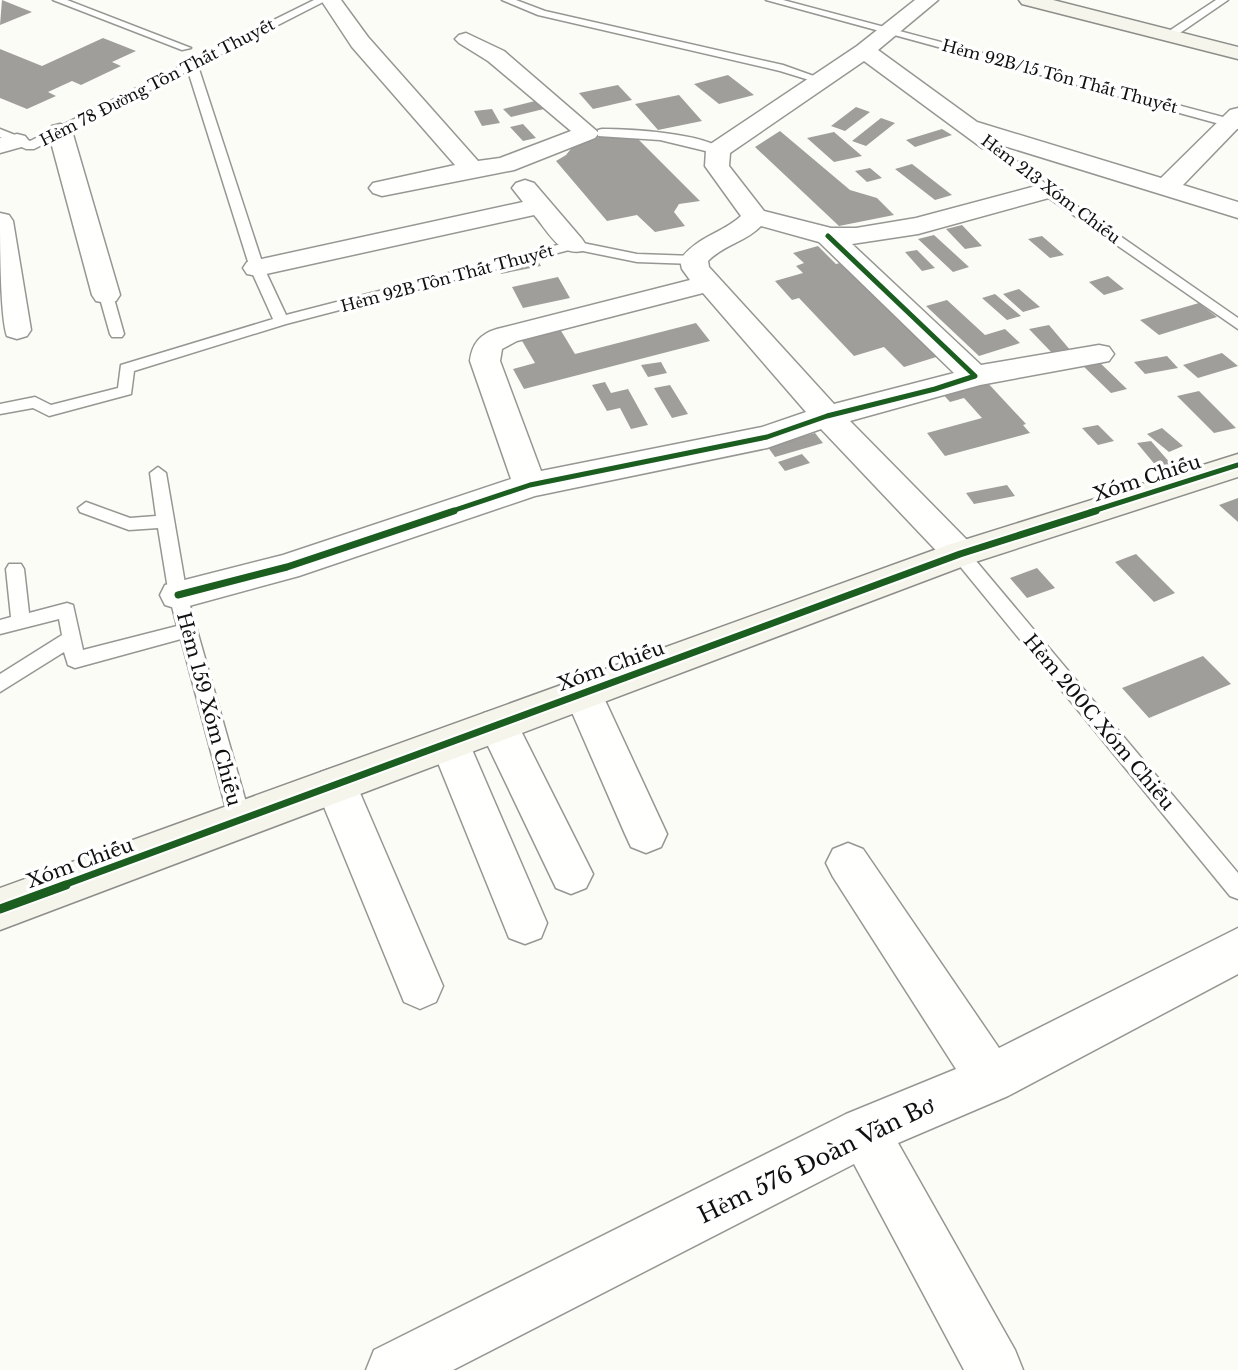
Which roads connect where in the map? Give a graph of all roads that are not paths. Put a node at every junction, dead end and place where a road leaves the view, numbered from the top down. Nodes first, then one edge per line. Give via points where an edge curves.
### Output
1 (58, 0) edge
2 (322, 0) edge
3 (331, 0) edge
4 (507, 0) edge
5 (771, 0) edge
6 (822, 0) edge
7 (928, 0) edge
8 (1029, 0) edge
9 (1223, 0) edge
10 (809, 10) junction
11 (888, 30) junction
12 (1170, 36) junction
13 (466, 39) dead end
14 (186, 48) dead end
15 (865, 51) junction
16 (1238, 53) edge
17 (192, 66) junction
18 (819, 80) junction
19 (1236, 121) edge
20 (971, 128) junction
21 (60, 131) junction
22 (602, 133) dead end
23 (12, 141) edge
24 (718, 150) junction
25 (1007, 158) joint
26 (505, 165) junction
27 (472, 169) junction
28 (1167, 187) junction
29 (382, 188) dead end
30 (1047, 191) junction
31 (541, 206) junction
32 (1238, 210) edge
33 (755, 218) junction
34 (0, 221) edge
35 (828, 236) junction
36 (573, 245) junction
37 (257, 268) junction
38 (702, 272) junction
39 (106, 295) joint
40 (281, 321) junction
41 (1238, 325) edge
42 (17, 330) dead end
43 (117, 334) dead end
44 (1099, 354) dead end
45 (975, 376) junction
46 (0, 409) edge
47 (827, 416) junction
48 (1238, 465) edge
49 (158, 473) dead end
50 (530, 485) junction
51 (86, 508) dead end
52 (166, 521) junction
53 (960, 554) junction
54 (15, 569) dead end
55 (178, 595) junction
56 (21, 622) junction
57 (0, 627) edge
58 (188, 631) junction
59 (71, 638) junction
60 (0, 684) edge
61 (583, 694) junction
62 (498, 725) junction
63 (450, 743) junction
64 (336, 785) junction
65 (240, 820) junction
66 (646, 834) dead end
67 (848, 863) dead end
68 (570, 874) dead end
69 (1238, 889) edge
70 (0, 909) edge
71 (525, 923) dead end
72 (1238, 950) edge
73 (420, 986) dead end
74 (991, 1079) junction
75 (864, 1132) junction
76 (394, 1370) edge
77 (995, 1370) edge

1 - 14 lane
2 - 17 lane, Hẻm 78 Đường Tôn Thất Thuyết
3 - 27 street via 360,42
4 - 18 lane via 542,13
5 - 10 lane, Hẻm 92B/15 Tôn Thất Thuyết
6 - 10 lane
7 - 11 street
8 - 12 street
9 - 12 lane
10 - 11 lane, Hẻm 92B/15 Tôn Thất Thuyết
11 - 15 street
11 - 19 lane, Hẻm 92B/15 Tôn Thất Thuyết
12 - 16 street
13 - 26 street via 496,56 587,133
15 - 18 street
15 - 20 street, Hẻm 213 Xóm Chiếu
17 - 21 lane, Hẻm 78 Đường Tôn Thất Thuyết
17 - 37 lane
18 - 24 street
19 - 28 street
20 - 25 street, Hẻm 213 Xóm Chiếu
20 - 28 street
21 - 23 lane, Hẻm 78 Đường Tôn Thất Thuyết
21 - 39 street
22 - 24 lane via 663,136
24 - 33 street via 717,166
25 - 30 lane, Hẻm 213 Xóm Chiếu
26 - 27 street
26 - 31 street
27 - 29 street
28 - 32 street
30 - 35 street via 918,226
30 - 41 lane, Hẻm 213 Xóm Chiếu
31 - 36 street
31 - 37 street
33 - 35 street
33 - 38 street via 740,231 707,245
34 - 42 street
35 - 45 street
36 - 38 lane, Hẻm 92B Tôn Thất Thuyết
36 - 40 lane, Hẻm 92B Tôn Thất Thuyết
37 - 40 lane
38 - 47 street
38 - 50 street via 490,342 485,361
39 - 43 lane
40 - 46 lane, Hẻm 92B Tôn Thất Thuyết via 127,368 126,391 49,411 35,402
44 - 45 street
45 - 47 street
47 - 50 street via 768,437
47 - 53 street
48 - 53 street, Xóm Chiếu
49 - 52 lane, Hẻm 159 Xóm Chiếu
50 - 55 street via 287,568
51 - 52 lane via 129,524
52 - 55 lane, Hẻm 159 Xóm Chiếu
53 - 61 street, Xóm Chiếu
53 - 69 lane, Hẻm 200C Xóm Chiếu
54 - 56 lane
55 - 58 lane, Hẻm 159 Xóm Chiếu
56 - 57 lane
56 - 59 lane via 67,610
58 - 59 lane via 75,660
58 - 65 lane, Hẻm 159 Xóm Chiếu
59 - 60 lane
61 - 62 street, Xóm Chiếu
61 - 66 street
62 - 63 street, Xóm Chiếu
62 - 68 street
63 - 64 street, Xóm Chiếu
63 - 71 street
64 - 65 street, Xóm Chiếu
64 - 73 street
65 - 70 street, Xóm Chiếu
67 - 74 street
72 - 74 street, Hẻm 576 Đoàn Văn Bơ
74 - 75 street, Hẻm 576 Đoàn Văn Bơ
75 - 76 street, Hẻm 576 Đoàn Văn Bơ
75 - 77 street

